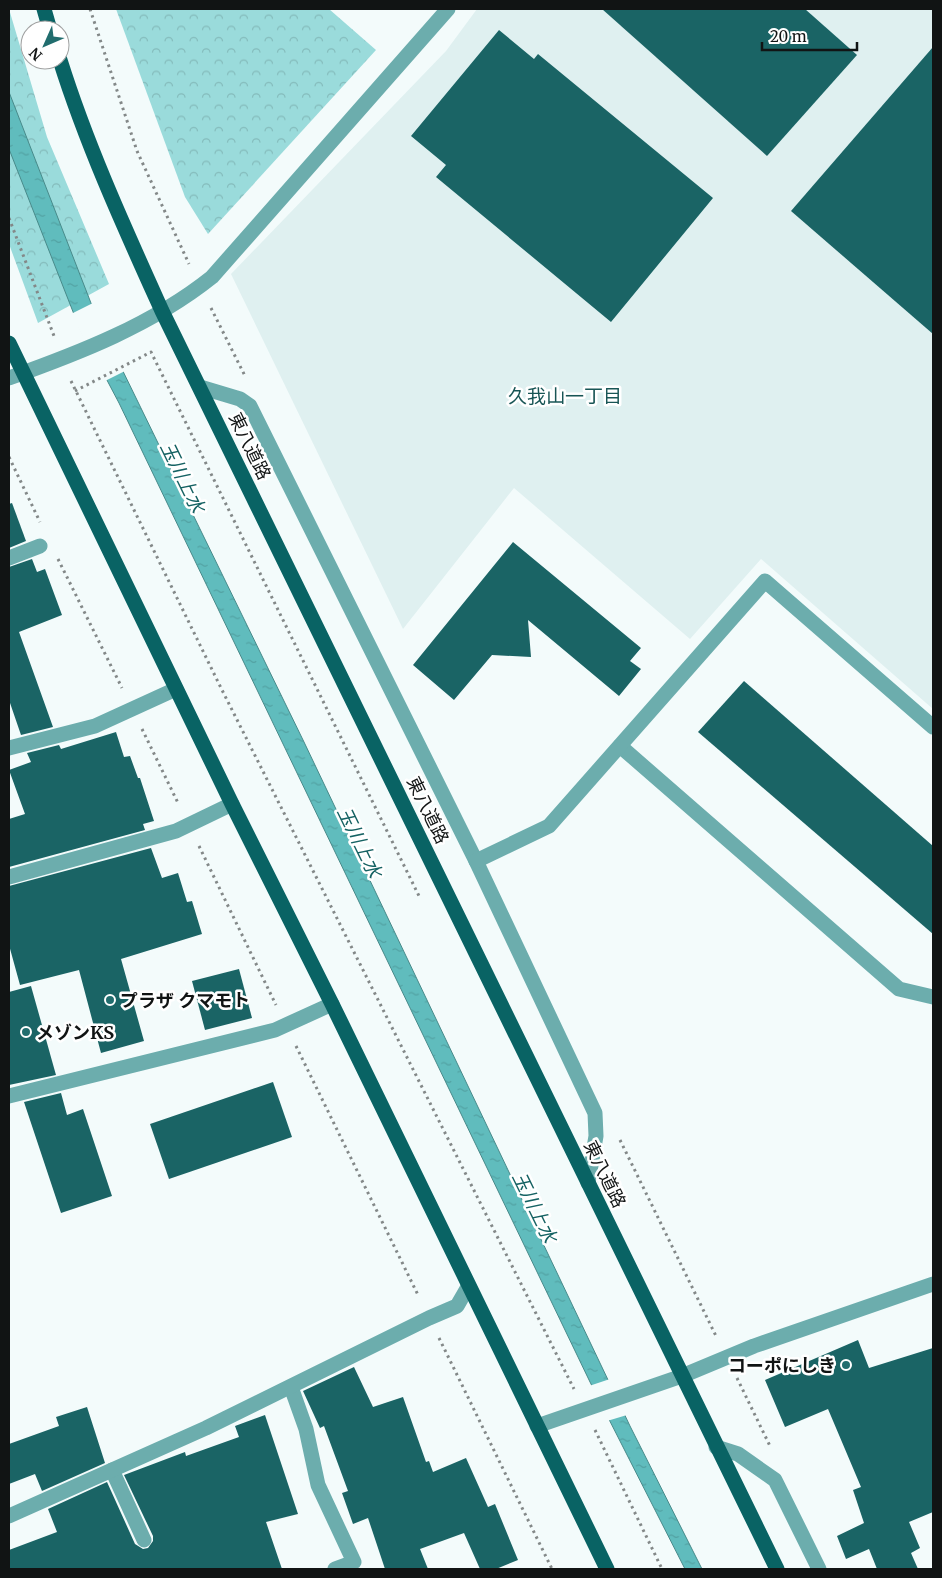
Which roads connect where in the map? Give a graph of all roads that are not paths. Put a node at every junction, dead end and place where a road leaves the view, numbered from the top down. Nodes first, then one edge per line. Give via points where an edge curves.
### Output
1 (448, 9) edge
2 (64, 70) edge
3 (162, 311) junction
4 (9, 343) edge
5 (16, 376) edge
6 (200, 387) junction
7 (40, 546) dead end
8 (9, 558) edge
9 (176, 689) junction
10 (933, 727) edge
11 (620, 746) junction
12 (9, 748) edge
13 (232, 804) junction
14 (476, 861) junction
15 (9, 877) edge
16 (933, 996) edge
17 (332, 1004) junction
18 (9, 1096) edge
19 (588, 1183) junction
20 (933, 1284) edge
21 (468, 1287) junction
22 (682, 1376) junction
23 (291, 1386) junction
24 (538, 1426) junction
25 (716, 1447) junction
26 (112, 1470) junction
27 (9, 1516) edge
28 (144, 1540) dead end
29 (335, 1569) edge
30 (607, 1569) edge
31 (777, 1569) edge
32 (820, 1569) edge

1 - 3 street via 212,277
2 - 3 main road, 東八道路 via 92,147
3 - 5 street via 63,360
3 - 6 main road, 東八道路
4 - 5 main road
5 - 9 main road
6 - 14 street via 240,399 250,406
6 - 19 main road, 東八道路
7 - 8 street
9 - 12 street via 95,726
9 - 13 main road
10 - 11 street via 765,581
11 - 14 street via 550,826
11 - 16 street via 899,989
13 - 15 street via 176,830
13 - 17 main road
14 - 19 street via 595,1113 596,1136
17 - 18 street via 275,1030
17 - 21 main road
19 - 22 main road, 東八道路
20 - 22 street via 754,1346
21 - 23 street via 457,1306
21 - 24 main road
22 - 24 street
22 - 25 main road, 東八道路
23 - 26 street
23 - 29 street via 306,1429 318,1485 354,1562
24 - 30 main road
25 - 31 main road, 東八道路
25 - 32 street via 738,1454 775,1480
26 - 27 street
26 - 28 street

